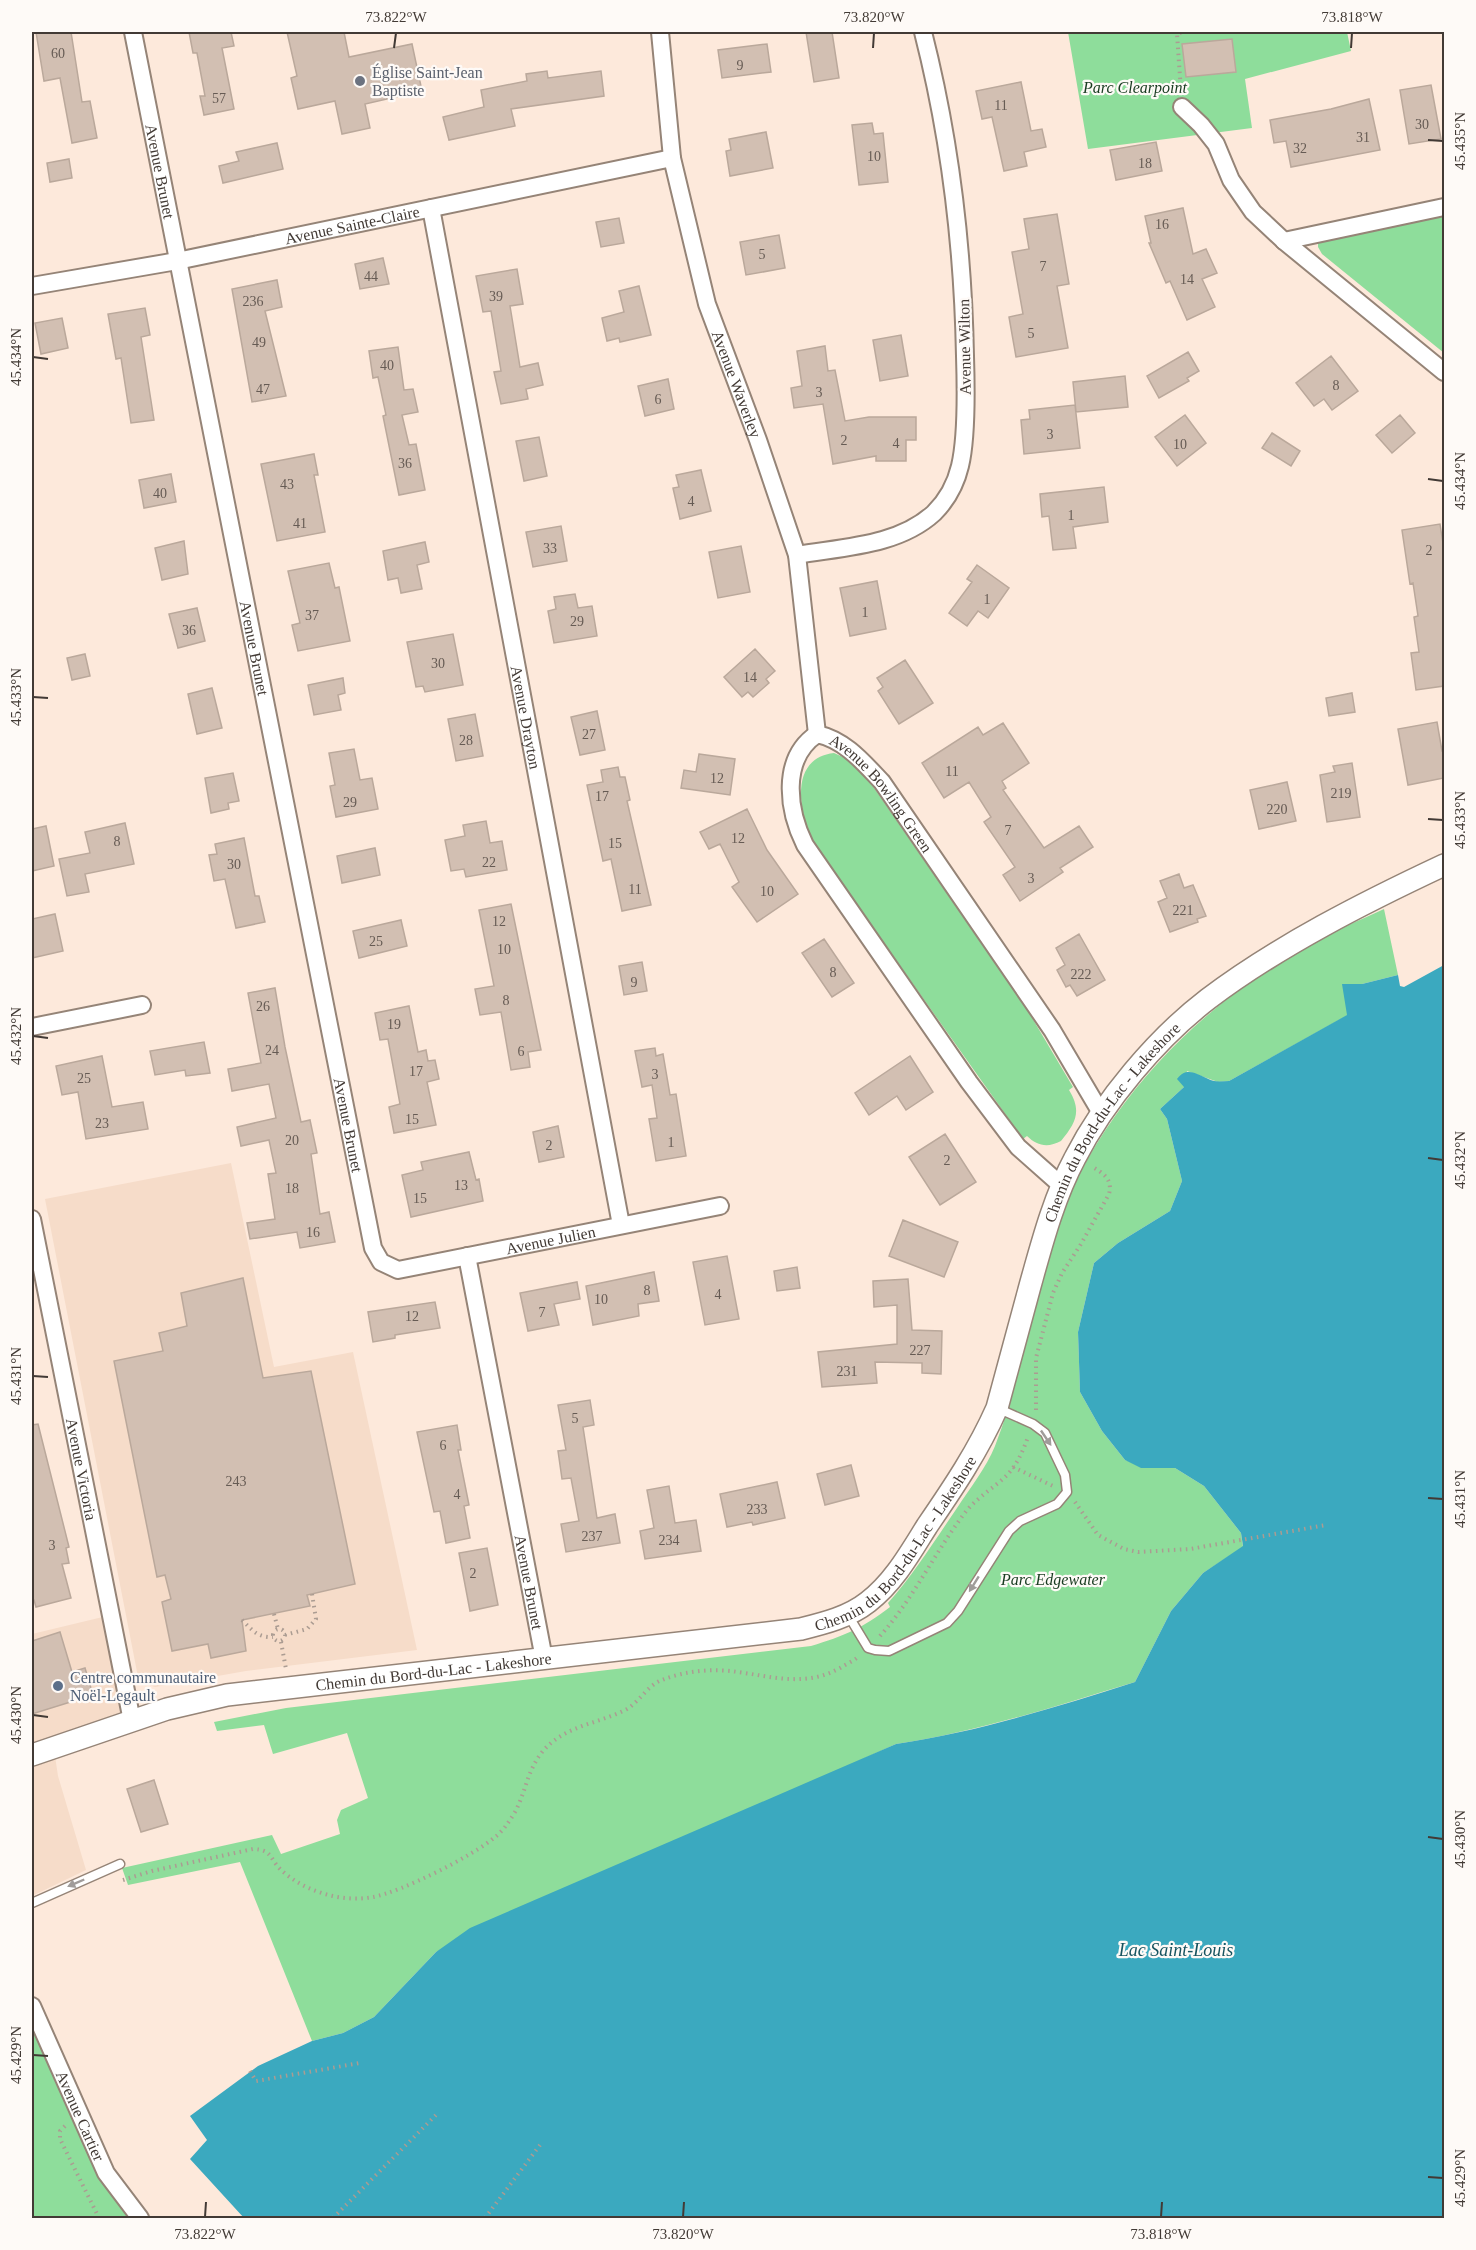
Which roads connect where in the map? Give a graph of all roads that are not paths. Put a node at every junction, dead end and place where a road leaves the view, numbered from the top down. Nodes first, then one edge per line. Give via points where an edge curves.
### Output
1 (133, 32) edge
2 (660, 32) edge
3 (923, 32) edge
4 (1182, 107) road end
5 (672, 158) junction
6 (1444, 207) edge
7 (431, 208) junction
8 (1284, 241) junction
9 (177, 261) junction
10 (32, 286) edge
11 (1444, 372) edge
12 (797, 555) junction
13 (817, 734) junction
14 (1444, 866) edge
15 (142, 1005) dead end
16 (32, 1027) edge
17 (1101, 1113) junction
18 (1062, 1186) junction
19 (720, 1206) dead end
20 (32, 1219) edge
21 (621, 1225) junction
22 (467, 1256) junction
23 (381, 1262) joint
24 (997, 1408) junction
25 (848, 1615) junction
26 (544, 1659) junction
27 (132, 1720) junction
28 (32, 1755) edge
29 (120, 1864) dead end
30 (32, 1903) edge
31 (32, 2006) edge
32 (140, 2218) edge

1 - 9 street, Avenue Brunet
2 - 5 street, Avenue Waverley
3 - 12 street, Avenue Wilton via 948,148 958,225 966,383 961,464 946,499 908,531 882,540
4 - 8 street via 1216,144 1231,180 1253,212
5 - 7 street, Avenue Sainte-Claire
5 - 12 street, Avenue Waverley via 707,304
6 - 8 street
7 - 9 street, Avenue Sainte-Claire
7 - 21 street, Avenue Drayton
8 - 11 street
9 - 10 street, Avenue Sainte-Claire
9 - 23 street, Avenue Brunet via 373,1248
12 - 13 street, Avenue Waverley
13 - 17 street, Avenue Bowling Green via 844,746 882,782 1052,1030
13 - 18 street, Avenue Bowling Green via 801,751 791,784 793,815 805,845 1018,1147
14 - 17 street, Chemin du Bord-du-Lac - Lakeshore via 1387,892 1274,955 1208,999 1157,1045
15 - 16 street
17 - 18 street, Chemin du Bord-du-Lac - Lakeshore
18 - 24 street, Chemin du Bord-du-Lac - Lakeshore via 1041,1246
19 - 21 street, Avenue Julien
20 - 27 street, Avenue Victoria
21 - 22 street, Avenue Julien
22 - 23 street, Avenue Julien via 398,1270
22 - 26 street, Avenue Brunet
24 - 25 street, Chemin du Bord-du-Lac - Lakeshore via 970,1462 901,1567 884,1589
24 -> 25 lane via 1033,1424 1045,1434 1065,1475 1067,1492 1058,1504 1020,1521 1009,1531 947,1623 882,1651 868,1648
25 - 26 street, Chemin du Bord-du-Lac - Lakeshore via 801,1629
26 - 27 street, Chemin du Bord-du-Lac - Lakeshore via 289,1687 199,1701
27 - 28 street, Chemin du Bord-du-Lac - Lakeshore
29 -> 30 lane
31 - 32 street, Avenue Cartier via 106,2173

